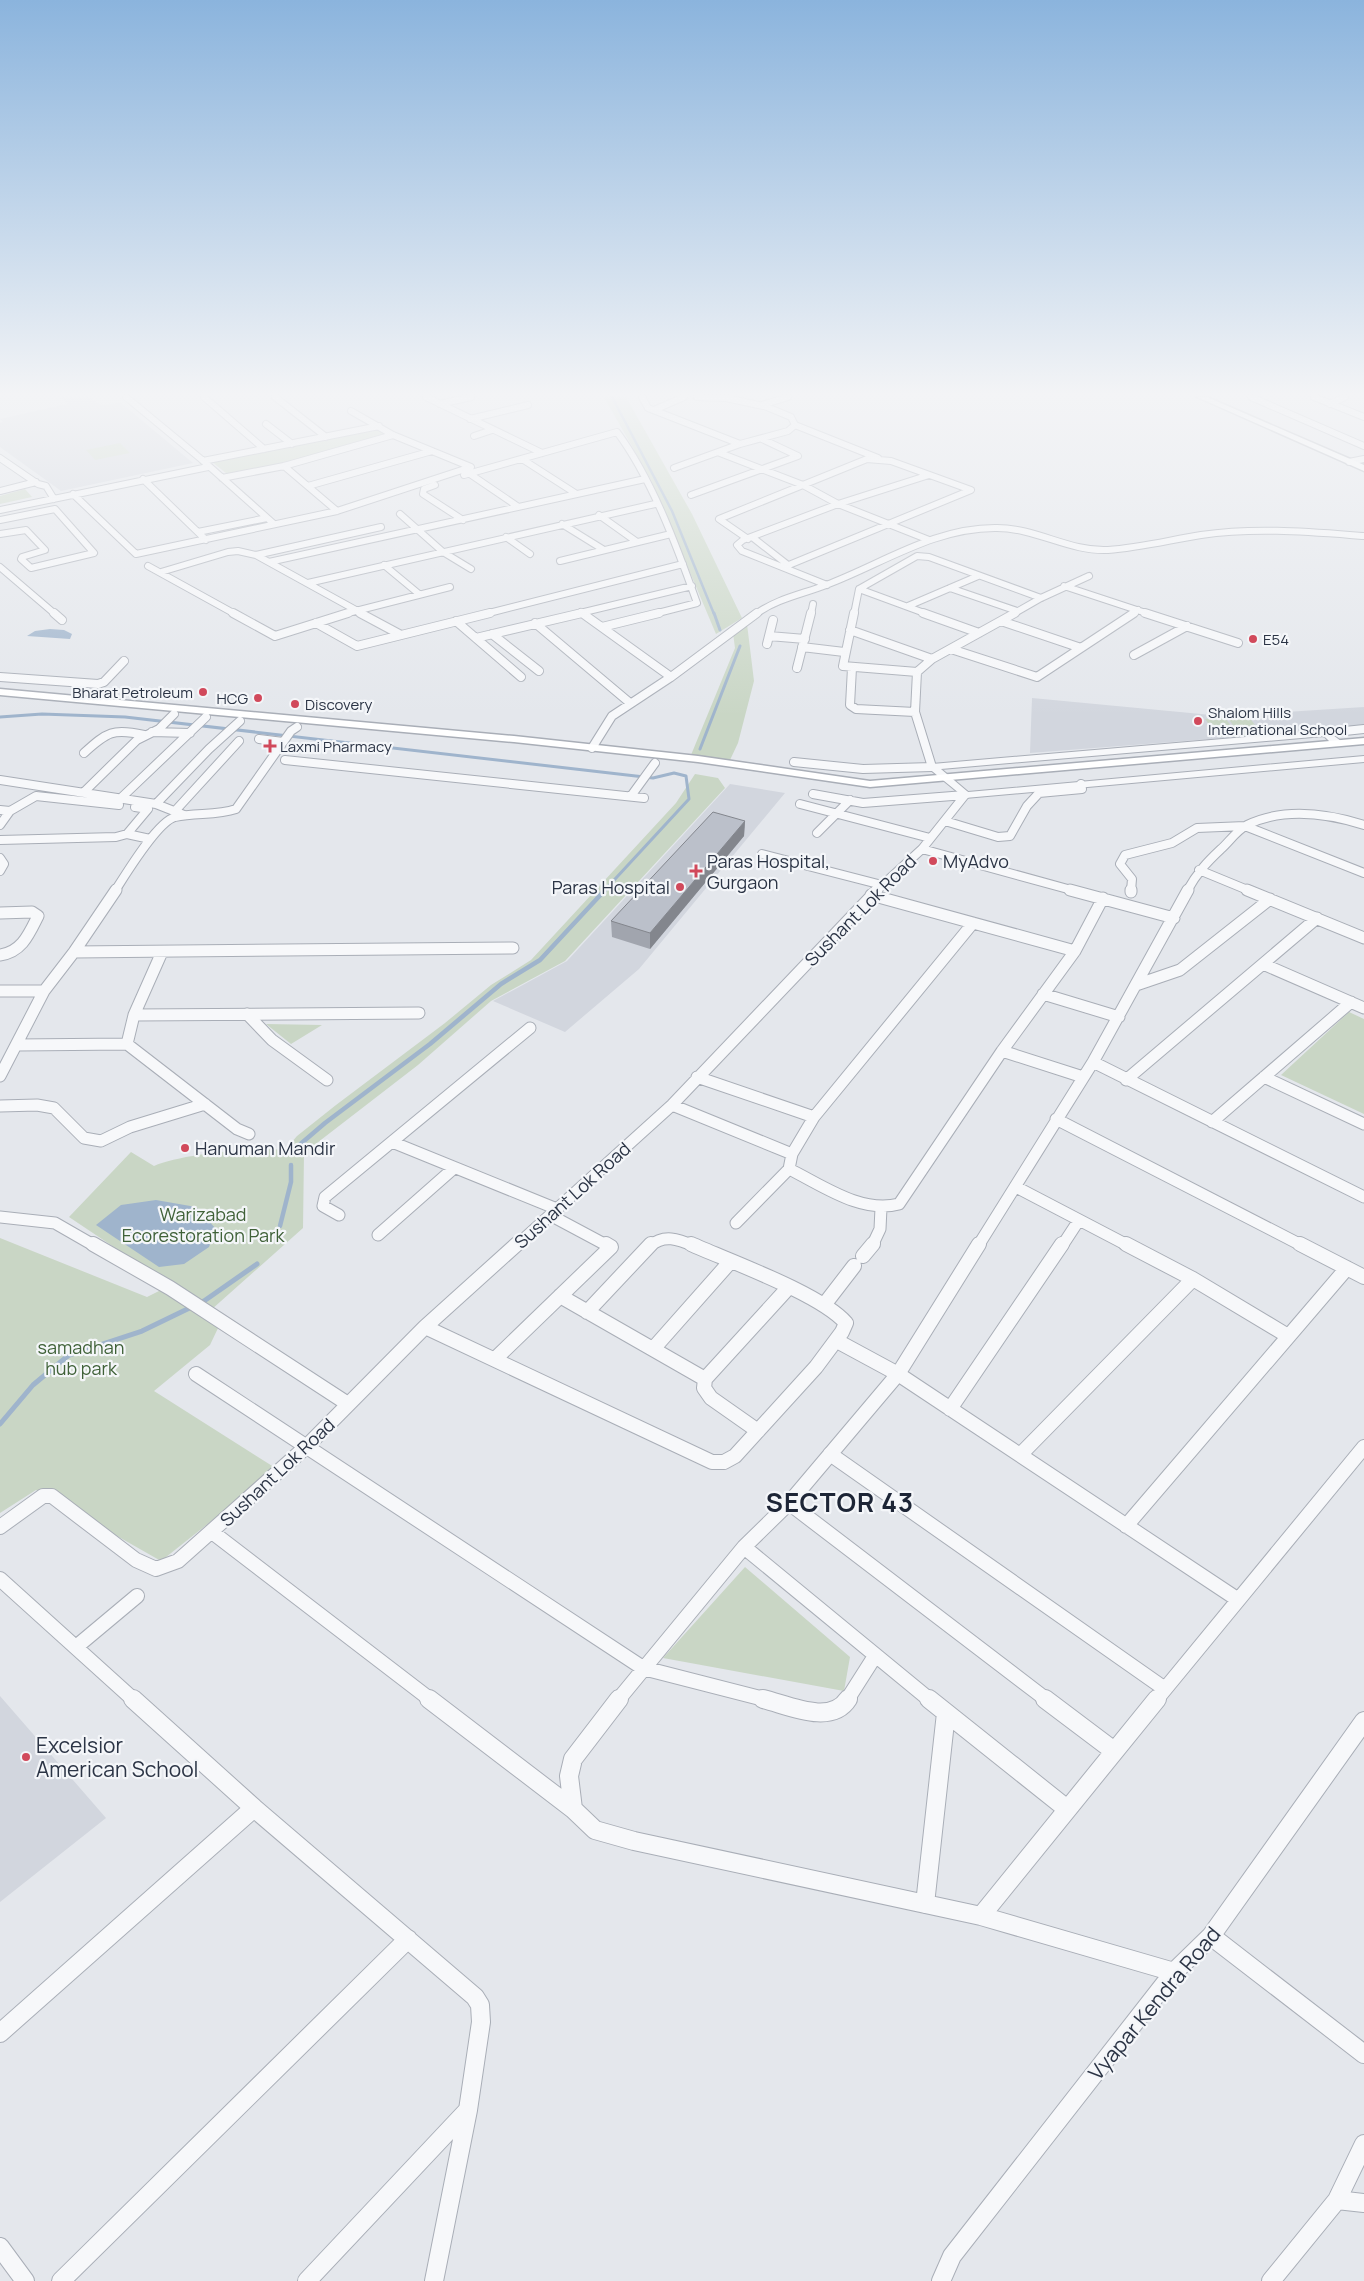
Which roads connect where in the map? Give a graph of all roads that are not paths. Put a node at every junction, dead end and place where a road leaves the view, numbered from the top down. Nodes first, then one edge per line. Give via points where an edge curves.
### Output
1 (36, 503) edge
2 (49, 503) edge
3 (83, 503) edge
4 (168, 503) edge
5 (251, 503) edge
6 (330, 503) edge
7 (379, 503) edge
8 (439, 503) edge
9 (512, 503) edge
10 (528, 503) edge
11 (757, 503) edge
12 (937, 503) edge
13 (656, 504) joint
14 (838, 504) joint
15 (516, 506) junction
16 (55, 509) junction
17 (338, 510) junction
18 (0, 512) edge
19 (400, 514) dead end
20 (599, 515) junction
21 (267, 518) junction
22 (0, 520) edge
23 (463, 520) junction
24 (374, 521) dead end
25 (274, 524) junction
26 (562, 524) junction
27 (886, 524) junction
28 (382, 527) junction
29 (416, 529) junction
30 (198, 532) junction
31 (0, 534) edge
32 (391, 534) junction
33 (670, 534) junction
34 (1364, 536) edge
35 (506, 537) junction
36 (750, 538) junction
37 (206, 540) junction
38 (929, 540) junction
39 (637, 542) junction
40 (604, 550) junction
41 (444, 552) junction
42 (530, 554) dead end
43 (256, 555) junction
44 (560, 561) dead end
45 (269, 562) junction
46 (683, 564) junction
47 (148, 566) dead end
48 (384, 566) junction
49 (786, 566) junction
50 (0, 568) edge
51 (471, 569) dead end
52 (161, 572) junction
53 (978, 576) junction
54 (1089, 576) dead end
55 (308, 583) junction
56 (827, 585) junction
57 (450, 586) dead end
58 (692, 586) junction
59 (1064, 586) junction
60 (950, 588) junction
61 (859, 589) junction
62 (419, 594) junction
63 (1042, 598) junction
64 (813, 604) dead end
65 (908, 606) junction
66 (356, 610) junction
67 (1138, 610) junction
68 (1018, 611) junction
69 (580, 612) junction
70 (62, 620) dead end
71 (456, 620) junction
72 (773, 620) dead end
73 (1001, 621) junction
74 (316, 623) junction
75 (535, 623) junction
76 (1187, 626) junction
77 (602, 627) junction
78 (850, 630) junction
79 (979, 633) junction
80 (492, 634) junction
81 (401, 635) junction
82 (476, 638) junction
83 (805, 639) junction
84 (1238, 643) dead end
85 (802, 647) junction
86 (1081, 648) junction
87 (951, 649) junction
88 (844, 652) junction
89 (1134, 655) dead end
90 (932, 660) junction
91 (124, 661) dead end
92 (797, 668) dead end
93 (852, 668) junction
94 (540, 671) dead end
95 (917, 672) junction
96 (0, 677) edge
97 (521, 677) dead end
98 (671, 677) junction
99 (0, 692) edge
100 (0, 700) edge
101 (630, 703) junction
102 (915, 712) junction
103 (171, 717) junction
104 (236, 724) junction
105 (198, 726) junction
106 (294, 729) junction
107 (1364, 729) edge
108 (152, 732) junction
109 (1326, 733) junction
110 (259, 739) dead end
111 (239, 741) dead end
112 (284, 741) junction
113 (1364, 741) edge
114 (1336, 743) junction
115 (592, 748) junction
116 (1364, 749) edge
117 (84, 753) dead end
118 (1364, 759) edge
119 (285, 760) dead end
120 (794, 762) dead end
121 (934, 764) junction
122 (652, 767) junction
123 (0, 780) edge
124 (952, 782) junction
125 (1081, 784) junction
126 (84, 792) junction
127 (813, 794) dead end
128 (965, 795) junction
129 (631, 796) junction
130 (121, 798) junction
131 (644, 798) dead end
132 (850, 800) junction
133 (156, 804) junction
134 (800, 804) dead end
135 (5, 811) edge
136 (174, 811) junction
137 (836, 814) junction
138 (187, 816) junction
139 (945, 821) junction
140 (0, 825) edge
141 (1364, 825) edge
142 (1245, 826) junction
143 (817, 833) dead end
144 (127, 834) junction
145 (930, 838) junction
146 (150, 839) junction
147 (0, 840) edge
148 (922, 848) junction
149 (762, 854) dead end
150 (0, 858) edge
151 (1199, 870) junction
152 (0, 871) edge
153 (1364, 873) edge
154 (882, 885) junction
155 (1131, 892) dead end
156 (871, 895) junction
157 (1103, 898) junction
158 (1270, 899) junction
159 (0, 913) edge
160 (1174, 918) junction
161 (1317, 918) junction
162 (972, 923) junction
163 (1364, 938) edge
164 (513, 948) dead end
165 (1075, 951) junction
166 (74, 952) junction
167 (162, 952) junction
168 (0, 955) edge
169 (1263, 964) junction
170 (1136, 985) junction
171 (44, 991) junction
172 (0, 992) edge
173 (1043, 994) junction
174 (1351, 1002) junction
175 (1364, 1008) edge
176 (419, 1013) dead end
177 (247, 1014) junction
178 (134, 1015) junction
179 (1119, 1017) junction
180 (530, 1028) dead end
181 (128, 1044) junction
182 (17, 1045) junction
183 (1002, 1051) junction
184 (1092, 1062) junction
185 (0, 1076) edge
186 (697, 1077) junction
187 (1083, 1077) junction
188 (1264, 1077) junction
189 (327, 1080) dead end
190 (1126, 1080) junction
191 (205, 1104) junction
192 (672, 1105) junction
193 (0, 1106) edge
194 (814, 1117) junction
195 (1056, 1120) junction
196 (1212, 1122) junction
197 (1364, 1124) edge
198 (249, 1134) dead end
199 (392, 1142) junction
200 (792, 1154) junction
201 (454, 1168) junction
202 (789, 1169) junction
203 (1016, 1187) junction
204 (1364, 1197) edge
205 (881, 1208) junction
206 (553, 1212) junction
207 (339, 1214) dead end
208 (0, 1217) edge
209 (1079, 1220) junction
210 (736, 1223) dead end
211 (378, 1235) dead end
212 (863, 1256) dead end
213 (730, 1262) junction
214 (854, 1266) dead end
215 (1347, 1268) junction
216 (1364, 1277) edge
217 (1193, 1279) junction
218 (788, 1288) junction
219 (560, 1296) junction
220 (824, 1305) junction
221 (587, 1312) junction
222 (425, 1327) junction
223 (1288, 1336) junction
224 (837, 1341) junction
225 (653, 1349) junction
226 (496, 1359) junction
227 (196, 1374) dead end
228 (898, 1374) junction
229 (705, 1379) junction
230 (348, 1404) junction
231 (950, 1409) junction
232 (758, 1432) junction
233 (306, 1446) junction
234 (1364, 1447) edge
235 (830, 1454) junction
236 (1020, 1455) junction
237 (789, 1504) junction
238 (1126, 1526) junction
239 (0, 1527) edge
240 (212, 1532) junction
241 (744, 1547) junction
242 (0, 1579) edge
243 (137, 1596) dead end
244 (1237, 1600) junction
245 (76, 1647) junction
246 (875, 1656) junction
247 (642, 1668) junction
248 (1165, 1689) junction
249 (946, 1713) junction
250 (1364, 1721) edge
251 (1114, 1751) junction
252 (254, 1808) junction
253 (573, 1809) junction
254 (1067, 1809) junction
255 (924, 1904) junction
256 (981, 1916) junction
257 (1211, 1936) junction
258 (408, 1938) junction
259 (1174, 1972) junction
260 (0, 2033) edge
261 (1364, 2054) edge
262 (468, 2110) junction
263 (1364, 2144) edge
264 (1337, 2200) junction
265 (1364, 2203) edge
266 (0, 2247) edge
267 (25, 2281) edge
268 (61, 2281) edge
269 (307, 2281) edge
270 (434, 2281) edge
271 (941, 2281) edge
272 (1271, 2281) edge

1 - 18 street
2 - 16 street
3 - 37 street via 136,554
4 - 30 street
5 - 21 street
6 - 17 street
7 - 17 street via 364,508 355,504
8 - 23 street
9 - 15 street
10 - 15 street
11 - 36 street via 719,519
12 - 27 street
13 - 20 street
13 - 33 street
14 - 27 street
14 - 36 street
15 - 23 street
16 - 22 street
16 - 31 street via 94,553 31,568 26,566 22,557 45,550 26,530
17 - 25 street
19 - 29 street
20 - 26 street
20 - 39 street
21 - 25 street
21 - 30 street
23 - 29 street
24 - 28 street
25 - 37 street
26 - 35 street
26 - 40 street
27 - 38 street
27 - 49 street
28 - 32 street
28 - 43 street
29 - 32 street
29 - 41 street
30 - 37 street
32 - 45 street
33 - 39 street
33 - 46 street
34 - 38 street via 1248,531 1106,550 1056,534 997,528 958,532
35 - 41 street
35 - 42 street
36 - 49 street
36 - 49 street via 736,545 742,551
38 - 56 street
39 - 40 street
40 - 44 street
41 - 48 street
41 - 51 street
43 - 45 street
43 - 52 street via 238,550
45 - 55 street
46 - 58 street
46 - 71 street
47 - 52 street
48 - 55 street
48 - 62 street
49 - 56 street
50 - 70 street
52 - 74 street via 276,636
53 - 60 street
53 - 61 street via 917,556
53 - 63 street
54 - 59 street
55 - 66 street
56 - 98 street via 765,607
57 - 62 street
58 - 69 street
58 - 77 street via 697,603
59 - 63 street
59 - 67 street
60 - 65 street
60 - 68 street
61 - 65 street
61 - 78 street
62 - 66 street
63 - 68 street
64 - 83 street
65 - 79 street
66 - 74 street
66 - 81 street
67 - 76 street
67 - 86 street
68 - 73 street
69 - 75 street
69 - 77 street
71 - 81 street
71 - 82 street
72 - 83 street via 768,640
73 - 79 street
73 - 86 street
74 - 81 street via 357,646
75 - 80 street
75 - 101 street
76 - 84 street
76 - 89 street
77 - 98 street
78 - 88 street
78 - 90 street
79 - 87 street
80 - 82 street
80 - 94 street
82 - 97 street
83 - 85 street
85 - 88 street
85 - 92 street
86 - 87 street via 1037,676
87 - 90 street
88 - 93 street via 843,666
90 - 95 street
91 - 96 street via 98,684
93 - 95 street
93 - 102 street via 850,705 856,709
95 - 102 street
98 - 101 street
99 - 115 main road via 292,717
100 - 103 main road
101 - 115 street via 612,716
102 - 121 street
103 - 105 main road
103 - 108 street
104 - 105 main road
104 - 106 main road
104 - 133 street
105 - 108 street
105 - 130 street
106 - 112 street
106 - 122 main road
107 - 109 street
108 - 117 street via 110,731
108 - 126 street
109 - 114 street
109 - 121 street
110 - 112 street
111 - 136 street
112 - 138 street via 236,809
113 - 114 main road
114 - 124 main road
115 - 124 main road via 698,759 870,784
116 - 124 main road
118 - 125 street
119 - 129 street
120 - 121 street via 878,771
121 - 124 street
122 - 124 main road via 874,791
122 - 129 street
123 - 126 street
124 - 128 street
125 - 128 street
125 - 139 street via 1082,788 1075,790 1039,793 1010,836 998,836
126 - 130 street
127 - 132 street
128 - 132 street via 877,802
128 - 139 street, Sushant Lok Road
129 - 131 street
130 - 133 street
132 - 137 street
133 - 136 street
134 - 137 street
135 - 140 street
135 - 144 street via 36,796 148,809
136 - 138 street
137 - 143 street
137 - 145 street
138 - 146 street via 174,817
139 - 145 street, Sushant Lok Road
141 - 142 street via 1338,816 1316,814 1274,815
142 - 151 street
142 - 153 street
142 - 155 street via 1197,828 1172,844 1125,855 1120,864 1132,879
144 - 146 street
144 - 147 street
145 - 148 street, Sushant Lok Road
146 - 166 street
148 - 154 street, Sushant Lok Road
148 - 157 street
149 - 154 street
150 - 152 street via 4,864
151 - 158 street
151 - 160 street
154 - 156 street, Sushant Lok Road
156 - 162 street
156 - 186 street, Sushant Lok Road
157 - 160 street
157 - 165 street
158 - 161 street
158 - 170 street via 1180,970
159 - 168 street via 32,912 38,916 18,950
160 - 170 street
161 - 163 street
161 - 169 street
162 - 165 street
162 - 194 street
164 - 167 street
165 - 173 street
166 - 167 street
166 - 171 street
167 - 178 street
169 - 174 street
169 - 190 street
170 - 179 street
171 - 172 street
171 - 182 street
173 - 179 street
173 - 183 street
174 - 175 street
174 - 188 street
176 - 177 street
177 - 178 street
177 - 189 street via 274,1041
178 - 181 street
179 - 184 street
180 - 199 street
181 - 182 street
181 - 191 street
182 - 185 street
183 - 187 street
183 - 205 street via 898,1204
184 - 187 street
184 - 190 street
186 - 192 street, Sushant Lok Road
186 - 194 street
187 - 195 street
188 - 196 street
188 - 197 street
190 - 196 street
191 - 193 street via 130,1127 101,1141 84,1138 54,1108
191 - 198 street
192 - 200 street
192 - 206 street, Sushant Lok Road
194 - 200 street
195 - 203 street
195 - 215 street
196 - 204 street
199 - 201 street
199 - 207 street via 325,1198 323,1206
200 - 202 street
201 - 206 street
201 - 211 street
202 - 205 street via 870,1207
202 - 210 street
203 - 209 street
203 - 228 street
205 - 212 street via 878,1239
206 - 219 street via 611,1247
206 - 222 street, Sushant Lok Road
208 - 230 street via 55,1224 170,1288
209 - 217 street
209 - 231 street
213 - 218 street
213 - 221 street via 683,1241 659,1239
213 - 225 street
214 - 220 street
215 - 216 street
215 - 223 street
217 - 223 street
217 - 236 street
218 - 220 street
218 - 229 street
219 - 221 street
219 - 226 street
220 - 224 street via 846,1321 847,1328
221 - 225 street
222 - 226 street
222 - 230 street, Sushant Lok Road
223 - 238 street
224 - 228 street
224 - 232 street
225 - 229 street
226 - 232 street via 712,1462 728,1462
227 - 233 street
228 - 231 street
228 - 235 street
229 - 232 street via 704,1388 711,1398
230 - 233 street, Sushant Lok Road
231 - 236 street
233 - 240 street, Sushant Lok Road
233 - 247 street
234 - 244 street
235 - 237 street
235 - 248 street
236 - 238 street
237 - 241 street
237 - 251 street
238 - 244 street
239 - 240 street, Sushant Lok Road via 43,1496 52,1496 136,1560 156,1569 178,1561
240 - 253 street
241 - 246 street
241 - 247 street
242 - 245 street
243 - 245 street
244 - 248 street
245 - 252 street
246 - 247 street via 846,1702 836,1711 820,1713
246 - 249 street
247 - 253 street via 573,1759 569,1776
248 - 251 street
249 - 254 street
249 - 255 street
250 - 257 street, Vyapar Kendra Road
251 - 254 street
252 - 258 street
252 - 260 street
253 - 255 street via 595,1830 634,1841
254 - 256 street
255 - 256 street
256 - 259 street
257 - 259 street, Vyapar Kendra Road
257 - 261 street
258 - 262 street via 480,2005 481,2022
258 - 268 street
259 - 271 street, Vyapar Kendra Road via 952,2256
262 - 269 street
262 - 270 street
263 - 264 street
264 - 265 street
264 - 272 street
266 - 267 street

